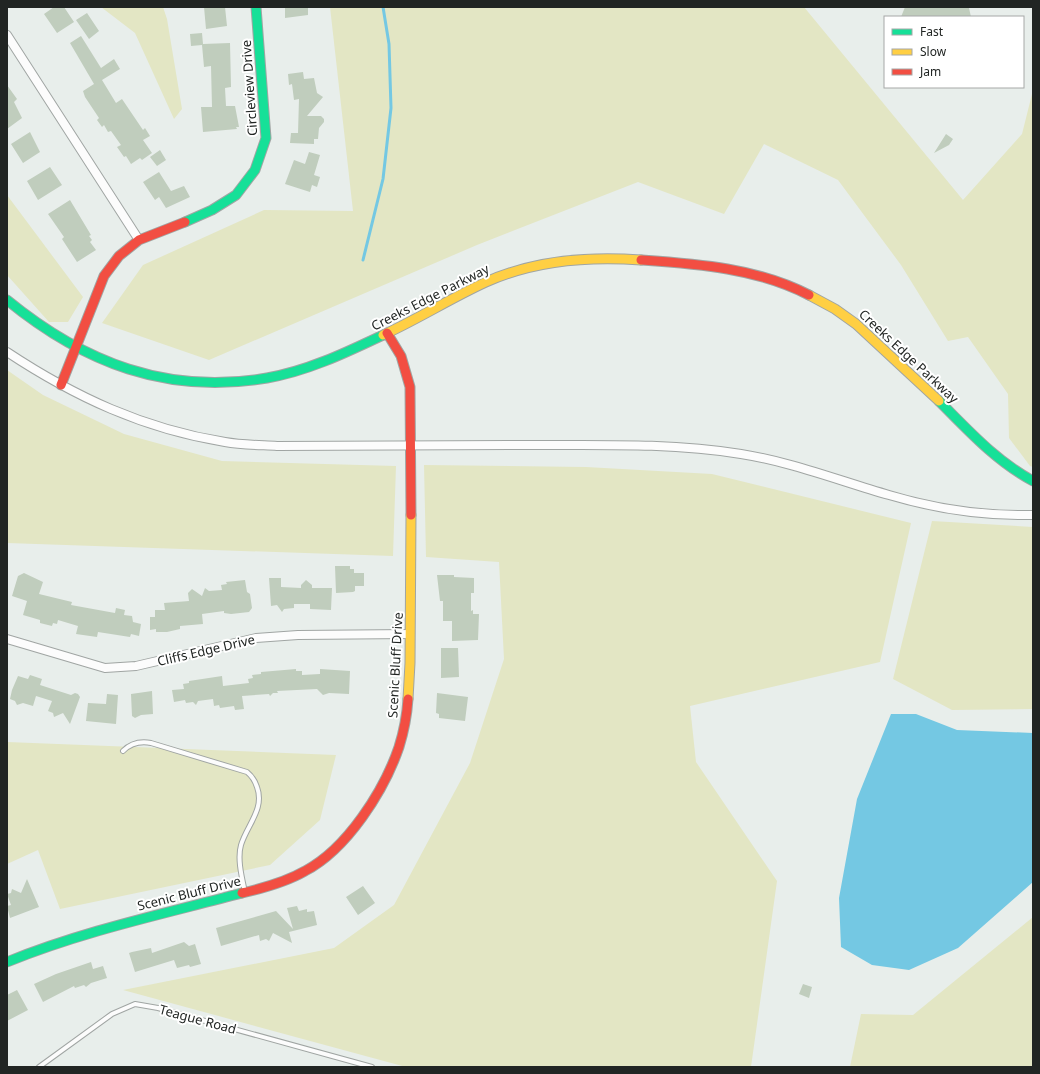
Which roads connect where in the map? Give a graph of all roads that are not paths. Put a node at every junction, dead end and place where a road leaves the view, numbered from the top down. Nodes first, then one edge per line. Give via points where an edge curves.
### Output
1 (256, 7) edge
2 (7, 35) edge
3 (139, 240) junction
4 (7, 300) edge
5 (388, 333) junction
6 (75, 348) junction
7 (7, 352) edge
8 (61, 385) junction
9 (411, 446) junction
10 (1033, 481) edge
11 (1033, 515) edge
12 (410, 634) junction
13 (7, 639) edge
14 (123, 751) dead end
15 (245, 892) junction
16 (7, 962) edge
17 (38, 1067) edge
18 (372, 1067) edge

1 - 3 street, Circleview Drive via 266,138 255,170 236,194 212,210
2 - 3 street
3 - 6 street, Circleview Drive via 119,256 104,276
4 - 6 street, Creeks Edge Parkway via 26,318
5 - 6 street, Creeks Edge Parkway via 339,356 305,368 267,378 235,381 169,380 135,373 108,364
5 - 9 street, Scenic Bluff Drive via 402,356 410,387
5 - 10 street, Creeks Edge Parkway via 484,282 520,269 554,261 628,258 759,274 791,286 853,321 988,450 1014,471
6 - 8 street, Circleview Drive
7 - 8 street
8 - 9 street via 136,420 227,443 277,446
9 - 11 street via 617,445 692,448 743,454 816,472 891,496 947,508 983,514
9 - 12 street, Scenic Bluff Drive
12 - 13 street, Cliffs Edge Drive via 256,638 136,666 105,668
12 - 15 street, Scenic Bluff Drive via 408,705 404,732 375,797 354,827 330,854 308,870 264,888
14 - 15 lane via 129,745 151,743 252,775 260,796 259,807 240,846
15 - 16 street, Scenic Bluff Drive via 119,924 43,947
17 - 18 lane, Teague Road via 112,1014 135,1004 158,1008

